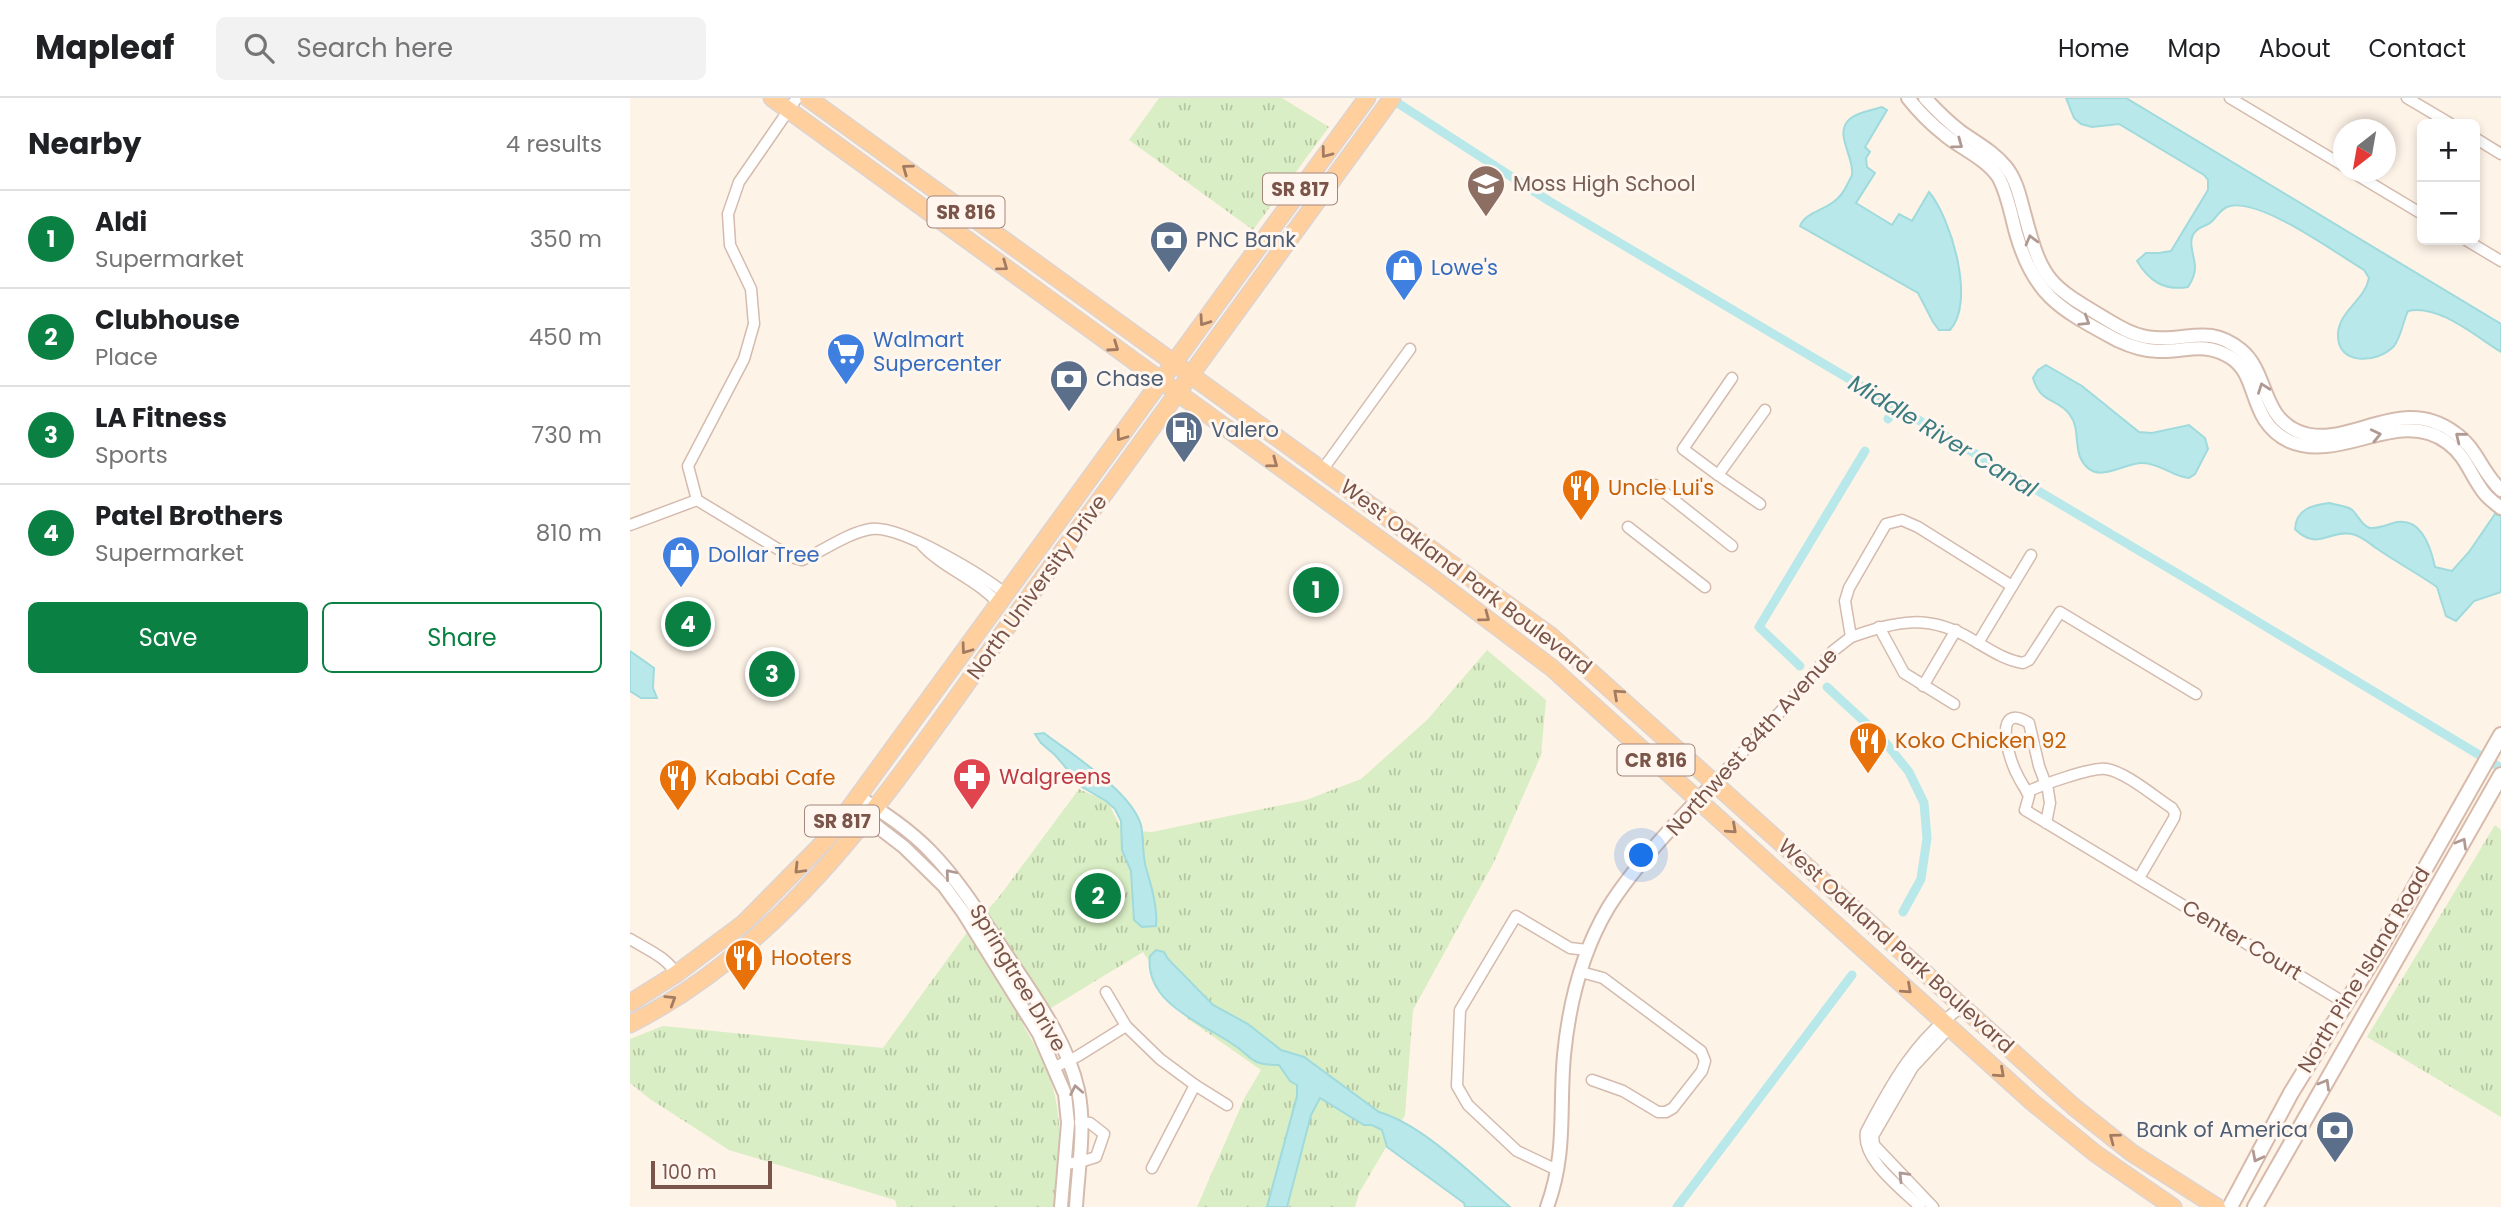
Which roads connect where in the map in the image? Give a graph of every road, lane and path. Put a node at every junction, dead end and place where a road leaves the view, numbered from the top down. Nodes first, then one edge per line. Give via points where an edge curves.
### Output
1 (772, 98) edge
2 (808, 98) edge
3 (1367, 98) edge
4 (1908, 98) edge
5 (1925, 98) edge
6 (2407, 98) edge
7 (2234, 99) edge
8 (1388, 103) edge
9 (792, 104) edge
10 (2443, 119) edge
11 (2480, 141) edge
12 (2501, 154) edge
13 (2333, 160) edge
14 (2369, 182) edge
15 (945, 196) junction
16 (912, 199) junction
17 (2417, 211) edge
18 (2474, 245) edge
19 (2501, 261) edge
20 (1410, 349) dead end
21 (1174, 362) junction
22 (1192, 375) junction
23 (1732, 378) dead end
24 (1161, 381) junction
25 (1178, 394) junction
26 (1765, 410) dead end
27 (1323, 469) junction
28 (1718, 475) junction
29 (1655, 485) dead end
30 (2501, 490) edge
31 (696, 500) junction
32 (1760, 504) dead end
33 (2501, 508) edge
34 (630, 525) edge
35 (1628, 527) dead end
36 (1732, 546) dead end
37 (2031, 555) dead end
38 (1028, 565) junction
39 (2012, 586) junction
40 (1705, 587) dead end
41 (1003, 599) junction
42 (1020, 609) junction
43 (1879, 627) junction
44 (1956, 630) junction
45 (1852, 637) junction
46 (1978, 643) junction
47 (992, 648) junction
48 (1923, 686) junction
49 (2196, 694) dead end
50 (1954, 704) dead end
51 (2498, 740) edge
52 (2497, 781) edge
53 (1714, 782) junction
54 (2044, 783) junction
55 (2027, 792) junction
56 (1699, 799) junction
57 (855, 802) junction
58 (871, 813) junction
59 (2046, 823) junction
60 (2139, 878) junction
61 (630, 939) edge
62 (1587, 950) junction
63 (1581, 972) junction
64 (676, 974) junction
65 (1106, 992) dead end
66 (630, 1003) edge
67 (2346, 1003) junction
68 (1962, 1007) junction
69 (630, 1024) edge
70 (1946, 1024) junction
71 (1126, 1026) junction
72 (1067, 1061) junction
73 (1055, 1067) junction
74 (1592, 1080) dead end
75 (1195, 1085) junction
76 (1227, 1105) dead end
77 (1080, 1122) junction
78 (1871, 1149) junction
79 (1080, 1162) junction
80 (1065, 1164) junction
81 (1152, 1168) dead end
82 (1558, 1170) junction
83 (1061, 1207) edge
84 (1076, 1207) edge
85 (1547, 1207) edge
86 (1920, 1207) edge
87 (1933, 1207) edge
88 (2173, 1207) edge
89 (2217, 1207) edge
90 (2230, 1207) edge
91 (2255, 1207) edge

1 - 9 main road, West Oakland Park Boulevard / SR 816
15 -> 2 main road, West Oakland Park Boulevard / SR 816
3 -> 21 main road, North University Drive / SR 817
4 -> 33 street via 1924,117 1998,176 2028,268 2053,301 2133,346 2158,351 2202,347 2230,357 2242,369 2267,424 2301,445 2326,447 2404,430 2448,442 2485,495
30 -> 5 street via 2470,445 2446,427 2402,417 2334,434 2304,433 2286,425 2273,411 2253,363 2233,345 2206,335 2145,337 2128,332 2073,299 2051,282 2038,261 2018,191 2004,165
6 - 10 street
7 - 13 street
8 - 22 main road, North University Drive / SR 817
9 - 16 main road, West Oakland Park Boulevard / SR 816
9 - 31 street via 739,182 728,214 730,245 751,289 754,324 744,359 688,466
11 - 12 street
14 - 17 street
15 - 16 main road
15 - 21 main road, West Oakland Park Boulevard / SR 816
16 -> 24 main road, West Oakland Park Boulevard / SR 816
18 - 19 street
20 - 27 street
21 - 22 main road, West Oakland Park Boulevard / SR 816
21 - 24 main road, North University Drive / SR 817
22 - 25 main road, North University Drive / SR 817
22 - 27 main road, West Oakland Park Boulevard / CR 816
23 - 28 street via 1683,449
24 - 25 main road, West Oakland Park Boulevard / SR 816
24 -> 38 main road, North University Drive / SR 817
25 - 42 main road, North University Drive / SR 817
25 -> 56 main road, West Oakland Park Boulevard / CR 816 via 1525,646
26 - 28 street
53 -> 27 main road, West Oakland Park Boulevard / CR 816 via 1551,636
28 - 32 street
29 - 36 street
31 - 34 street
31 - 41 street via 802,560 873,529 894,531 935,549
35 - 40 street
37 - 39 street
38 - 41 main road, North University Drive / SR 817
38 - 42 main road
39 - 45 street, Northwest 84th Avenue via 1917,527 1894,521 1886,524 1849,588 1845,601
39 - 46 street
41 - 47 main road via 1009,607 1007,616
41 -> 57 main road, North University Drive / SR 817
42 - 47 main road, North University Drive / SR 817
43 - 44 street via 1919,621
43 - 45 street
43 - 48 street via 1903,673
44 - 46 street
44 - 48 street
45 - 53 street, Northwest 84th Avenue via 1833,651
46 - 49 street via 2003,658 2023,663 2060,612
47 - 58 main road, North University Drive / SR 817
48 - 50 street
51 - 67 main road, North Pine Island Road
91 -> 52 main road, North Pine Island Road
53 - 56 street, Northwest 84th Avenue
53 - 68 main road, West Oakland Park Boulevard / CR 816
54 - 55 street
54 - 55 street, Center Court via 2029,723 2012,719 2004,729 2017,775
54 - 59 street, Center Court via 2050,803
54 - 60 street via 2106,769 2172,808 2174,818
55 - 59 street, Center Court via 2025,810
56 - 62 street, Northwest 84th Avenue via 1629,879
56 -> 70 main road, West Oakland Park Boulevard / CR 816
57 - 58 street, Springtree Drive
57 -> 64 main road, North University Drive / SR 817 via 827,839 753,915
69 -> 58 main road, North University Drive / SR 817 via 685,991 765,930 826,869
72 -> 58 street, Springtree Drive via 1044,1013 972,902 929,849
58 - 73 street, Springtree Drive via 944,886 1027,1014
59 - 60 street, Center Court
60 - 67 street, Center Court
61 - 64 street via 657,955
62 - 63 street, Northwest 84th Avenue
62 - 82 street via 1570,948 1516,916 1460,1010 1457,1086 1468,1104 1517,1151
63 - 74 street via 1603,978 1701,1051 1705,1061 1702,1072 1666,1112
63 - 82 street, Northwest 84th Avenue via 1567,1022
64 - 66 main road, North University Drive / SR 817
65 - 71 street
67 -> 90 main road, North Pine Island Road
68 - 70 street
89 -> 68 main road, West Oakland Park Boulevard / CR 816 via 2104,1131
70 - 78 street via 1913,1067 1873,1136
70 -> 88 main road, West Oakland Park Boulevard / CR 816 via 2096,1154
71 - 72 street
71 - 75 street
72 - 73 street
77 -> 72 street, Springtree Drive via 1078,1091
73 - 80 street, Springtree Drive via 1065,1094 1068,1123
75 - 76 street
75 - 81 street
77 - 79 street, Springtree Drive
77 - 79 street via 1090,1122 1104,1134 1096,1157
78 - 86 street
87 -> 78 street
79 - 80 street
79 - 84 street, Springtree Drive
80 - 83 street, Springtree Drive
82 - 85 street, Northwest 84th Avenue

